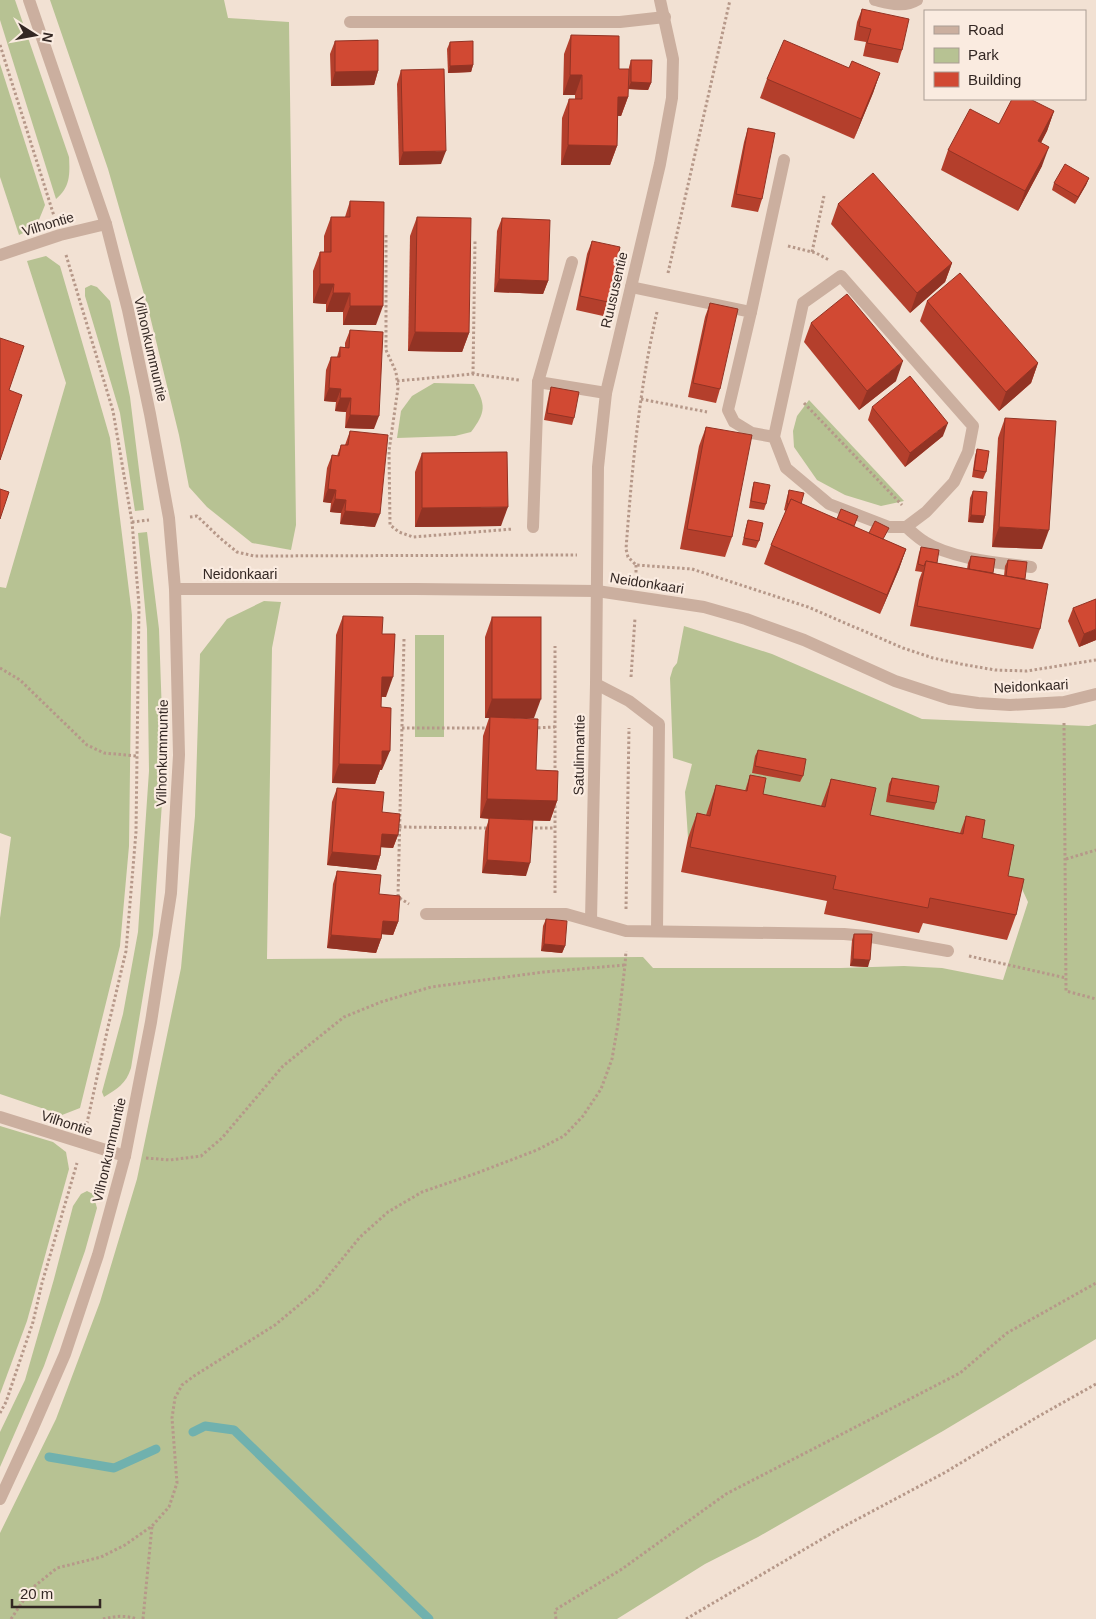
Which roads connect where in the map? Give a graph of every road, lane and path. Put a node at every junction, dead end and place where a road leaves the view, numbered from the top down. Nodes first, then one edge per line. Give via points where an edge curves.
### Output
1 (29, 0) edge
2 (660, 0) edge
3 (875, 0) edge
4 (916, 0) edge
5 (665, 17) junction
6 (350, 22) dead end
7 (0, 45) edge
8 (784, 160) dead end
9 (824, 196) dead end
10 (106, 224) junction
11 (60, 235) junction
12 (386, 235) edge
13 (474, 241) dead end
14 (766, 241) junction
15 (812, 252) junction
16 (0, 255) edge
17 (572, 262) dead end
18 (841, 276) junction
19 (631, 287) junction
20 (751, 312) junction
21 (473, 374) junction
22 (397, 382) junction
23 (538, 382) junction
24 (786, 385) junction
25 (606, 393) junction
26 (641, 399) dead end
27 (731, 416) junction
28 (774, 437) junction
29 (169, 518) junction
30 (132, 522) junction
31 (911, 523) junction
32 (533, 527) joint
33 (597, 554) junction
34 (628, 557) dead end
35 (1032, 567) dead end
36 (175, 589) junction
37 (596, 591) junction
38 (636, 596) junction
39 (404, 639) dead end
40 (556, 646) dead end
41 (0, 668) edge
42 (596, 684) junction
43 (1096, 694) edge
44 (629, 701) junction
45 (1064, 702) junction
46 (402, 728) junction
47 (498, 728) edge
48 (526, 728) edge
49 (555, 728) junction
50 (137, 756) junction
51 (555, 782) edge
52 (555, 801) edge
53 (399, 827) junction
54 (496, 828) edge
55 (526, 828) edge
56 (555, 828) junction
57 (1096, 850) edge
58 (1066, 859) junction
59 (426, 914) joint
60 (554, 914) junction
61 (591, 920) junction
62 (626, 931) junction
63 (657, 931) junction
64 (948, 951) joint
65 (625, 965) junction
66 (1066, 978) junction
67 (1096, 999) edge
68 (0, 1117) edge
69 (83, 1144) junction
70 (125, 1156) junction
71 (1096, 1283) edge
72 (1096, 1384) edge
73 (0, 1414) edge
74 (0, 1499) edge
75 (152, 1526) junction
76 (11, 1619) edge
77 (103, 1619) edge
78 (137, 1619) edge
79 (143, 1619) edge
80 (556, 1619) edge
81 (686, 1619) edge

1 - 10 street, Vilhonkummuntie
2 - 5 street, Ruususentie
3 - 4 street via 911,4
5 - 6 street via 620,22
5 - 19 street, Ruususentie via 674,59 672,98
7 - 11 path
8 - 14 street
9 - 15 path
10 - 11 street, Vilhontie
10 - 29 street, Vilhonkummuntie via 128,310
11 - 16 street, Vilhontie
11 - 30 path via 113,411
12 - 22 path via 386,350
13 - 21 path
14 - 15 path
14 - 20 street
15 - 18 path via 830,261
17 - 23 street
18 - 24 street via 803,304
18 - 31 street via 973,426 968,452 954,482
19 - 20 street
19 - 25 street, Ruususentie
20 - 27 street via 728,410
21 - 22 path
21 - 23 path
22 - 32 path via 389,451 390,525 412,536
23 - 25 street
23 - 32 street
24 - 28 street
24 - 31 path
25 - 33 street, Ruususentie via 598,467
26 - 27 path
27 - 28 street via 734,422 752,434
28 - 31 street via 786,468 829,504 889,527
29 - 30 path
29 - 33 path via 196,516 238,552 254,556
29 - 36 street, Vilhonkummuntie
30 - 50 path via 139,605
31 - 35 street via 925,542 949,552
33 - 34 path
33 - 37 street, Ruususentie
36 - 37 street, Neidonkaari
36 - 70 street, Vilhonkummuntie via 180,755 171,893 152,1022
37 - 38 street, Neidonkaari
37 - 42 street, Satulinnantie
38 - 44 path
38 - 45 street, Neidonkaari via 704,607 746,619 804,640 895,681 950,699 1010,705
39 - 46 path
40 - 49 path
41 - 50 path via 20,680 87,745 104,753
42 - 44 street
42 - 61 street, Satulinnantie
43 - 45 street, Neidonkaari
44 - 62 path
44 - 63 street via 659,724
45 - 58 path
46 - 47 path
46 - 53 path
48 - 49 path
49 - 51 path
50 - 69 path via 136,832 126,951
52 - 56 path
53 - 54 path
53 - 59 path via 398,897
55 - 56 path
56 - 60 path
57 - 58 path
58 - 66 path
59 - 60 street
60 - 61 street
61 - 62 street
62 - 63 street
62 - 65 path
63 - 64 street via 866,936
64 - 66 path
65 - 70 path via 440,985 381,1002 344,1017 283,1066 222,1138 201,1156 170,1160
65 - 75 path via 618,1024 601,1089 583,1116 564,1136 537,1150 422,1192 388,1212 360,1236 317,1290 275,1325 182,1385 175,1398 172,1418 177,1483 169,1507
66 - 67 path via 1066,990
68 - 69 street, Vilhontie
69 - 70 street, Vilhontie
69 - 73 path via 30,1331
70 - 74 street, Vilhonkummuntie via 98,1255 65,1354
71 - 80 path via 1006,1333 960,1373 726,1494 622,1569 555,1610
72 - 81 path
75 - 76 path via 101,1557 57,1568 31,1589
75 - 79 path
77 - 78 path via 129,1616

